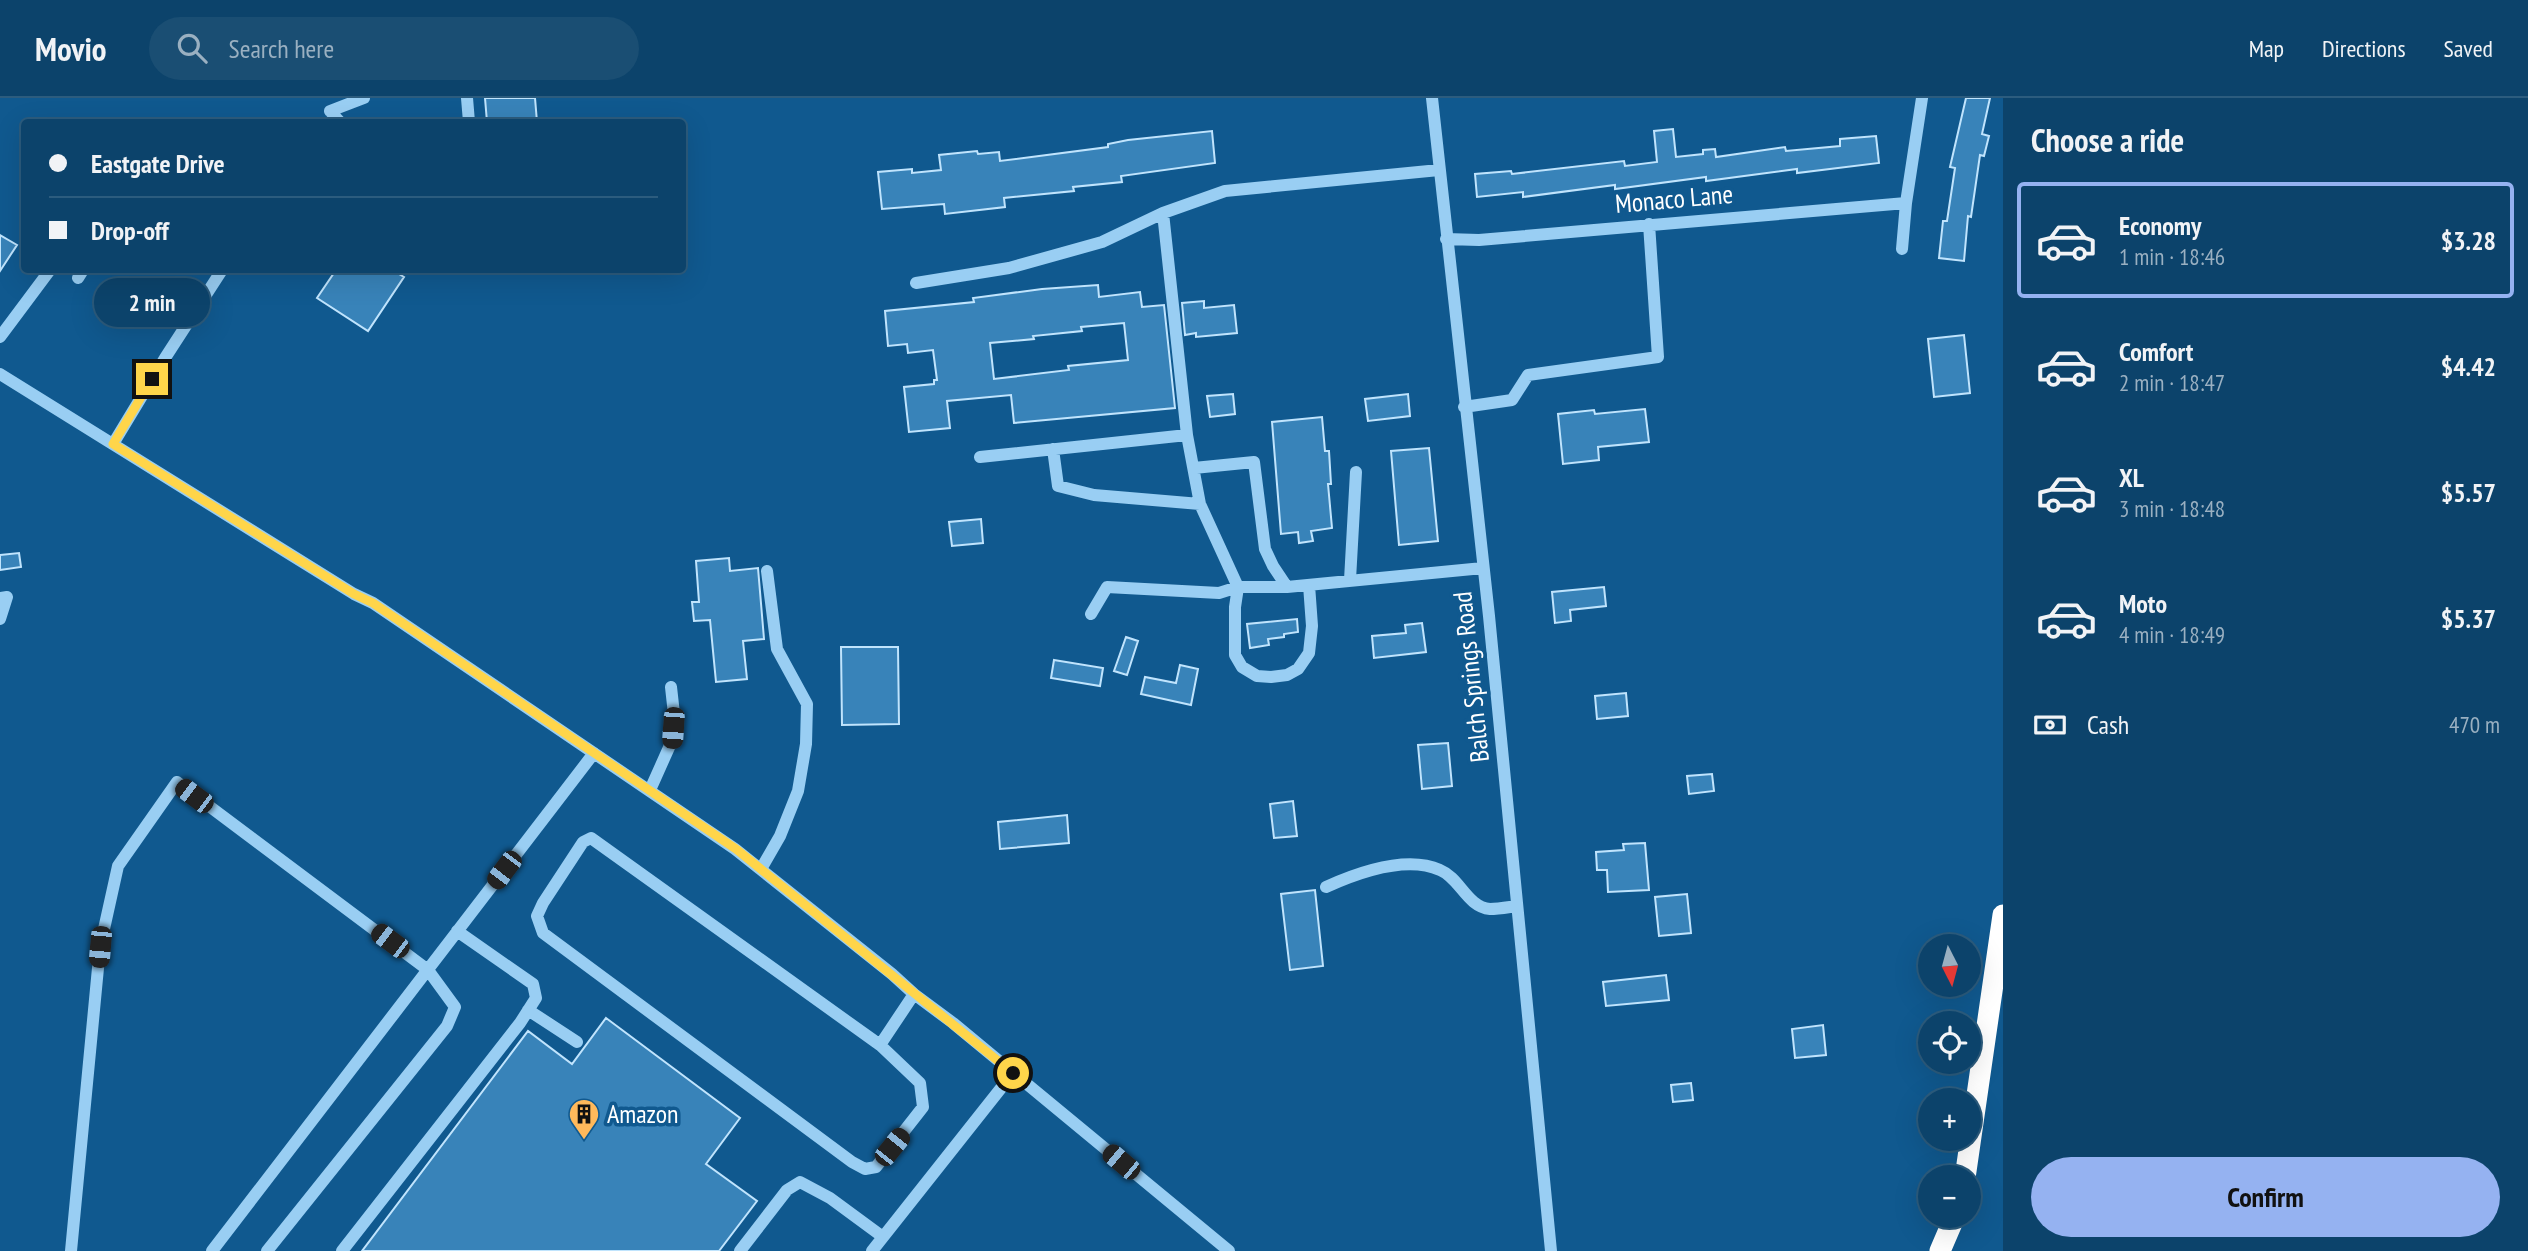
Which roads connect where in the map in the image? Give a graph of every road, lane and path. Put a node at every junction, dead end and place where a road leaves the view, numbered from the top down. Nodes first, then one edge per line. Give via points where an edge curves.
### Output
1 (340, 98) edge
2 (364, 98) edge
3 (467, 98) edge
4 (1432, 98) edge
5 (1922, 98) edge
6 (330, 111) junction
7 (324, 119) edge
8 (337, 119) edge
9 (469, 119) edge
10 (1439, 170) junction
11 (1906, 203) junction
12 (1163, 213) junction
13 (1649, 224) junction
14 (1446, 239) junction
15 (1902, 249) dead end
16 (48, 273) edge
17 (220, 273) edge
18 (916, 283) dead end
19 (0, 337) edge
20 (0, 374) edge
21 (1464, 407) junction
22 (1187, 435) junction
23 (113, 444) junction
24 (1053, 449) junction
25 (980, 457) dead end
26 (1194, 468) junction
27 (1356, 472) dead end
28 (1200, 504) junction
29 (1483, 568) junction
30 (767, 571) dead end
31 (1350, 580) junction
32 (1310, 585) junction
33 (1238, 587) junction
34 (1287, 587) junction
35 (0, 598) edge
36 (1091, 614) dead end
37 (0, 619) edge
38 (671, 687) dead end
39 (594, 753) junction
40 (650, 790) junction
41 (761, 869) junction
42 (1326, 887) dead end
43 (1517, 906) junction
44 (2003, 915) edge
45 (457, 931) junction
46 (428, 970) junction
47 (914, 994) junction
48 (528, 1010) junction
49 (577, 1042) dead end
50 (880, 1045) junction
51 (1013, 1073) junction
52 (1967, 1165) edge
53 (1952, 1228) edge
54 (1957, 1228) edge
55 (883, 1237) junction
56 (71, 1251) edge
57 (212, 1251) edge
58 (267, 1251) edge
59 (342, 1251) edge
60 (740, 1251) edge
61 (872, 1251) edge
62 (1229, 1251) edge
63 (1551, 1251) edge
64 (1940, 1251) edge
65 (1955, 1251) edge

1 - 6 street
2 - 6 street
3 - 9 street
4 - 10 street, Balch Springs Road
5 - 11 street
6 - 7 street
6 - 8 street
10 - 12 street via 1225,191
10 - 14 street, Balch Springs Road
11 - 13 street, Monaco Lane
11 - 15 street
12 - 18 street via 1102,242 1009,268
12 - 22 street
13 - 14 street, Monaco Lane
13 - 21 street via 1658,356 1528,375 1512,400
14 - 21 street, Balch Springs Road
16 - 19 street
17 - 23 street
20 - 23 street
21 - 29 street, Balch Springs Road
22 - 24 street
22 - 26 street
23 - 39 street via 373,603
24 - 25 street
24 - 28 street via 1058,486 1094,495
26 - 28 street
26 - 34 street via 1254,462 1265,549
27 - 31 street
28 - 33 street
29 - 31 street
29 - 43 street, Balch Springs Road
30 - 41 street via 777,649 807,704 807,730 798,791
31 - 32 street
32 - 33 street via 1309,653 1298,669 1271,677 1256,676 1242,667 1235,655
32 - 34 street
33 - 34 street
33 - 36 street via 1219,593 1107,587
35 - 37 street via 7,597
38 - 40 street via 671,743
39 - 40 street
39 - 45 street
40 - 41 street
41 - 47 street
42 - 43 street via 1375,868 1424,866 1441,870 1478,905 1490,909
43 - 63 street, Balch Springs Road
44 - 52 highway
45 - 46 street
45 - 48 street via 533,984 536,998
46 - 56 street via 177,782 118,866 100,947
46 - 57 street
46 - 58 street via 455,1007 447,1026
47 - 50 street
47 - 51 street
48 - 49 street
48 - 59 street
50 - 50 street via 920,1083 923,1108 876,1167 865,1169 543,933 537,916 583,842 591,838
51 - 55 street
51 - 62 street
53 - 64 highway
54 - 65 highway
55 - 60 street via 800,1182 787,1190
55 - 61 street

